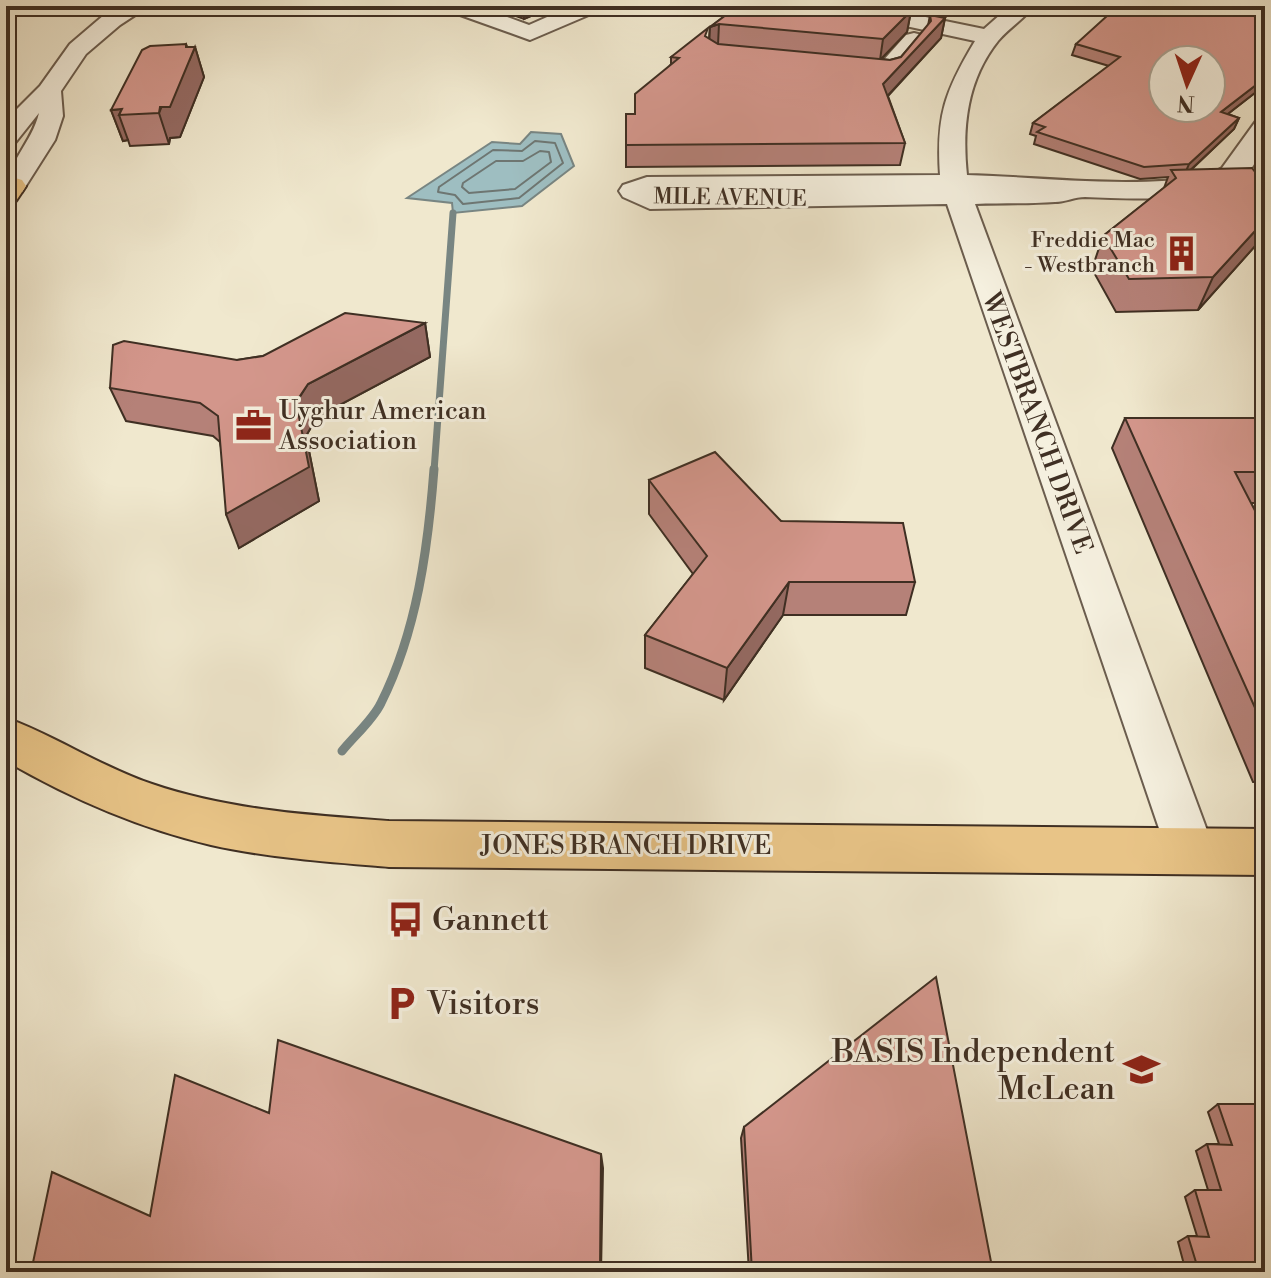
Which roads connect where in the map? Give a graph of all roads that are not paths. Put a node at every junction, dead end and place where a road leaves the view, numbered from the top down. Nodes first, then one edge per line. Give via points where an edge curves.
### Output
1 (138, 6) edge
2 (457, 6) edge
3 (590, 6) edge
4 (841, 6) edge
5 (1023, 6) edge
6 (1241, 6) edge
7 (1265, 13) edge
8 (989, 37) junction
9 (914, 40) edge
10 (830, 66) edge
11 (49, 91) junction
12 (1265, 126) edge
13 (6, 138) edge
14 (7, 188) edge
15 (957, 190) junction
16 (6, 738) edge
17 (1191, 852) junction
18 (1265, 852) edge

1 - 11 street via 86,41
2 - 3 street via 530,33
4 - 8 street
5 - 8 street, WESTBRANCH DRIVE
6 - 7 street
8 - 15 street, WESTBRANCH DRIVE via 973,60 954,108 950,134
9 - 10 street via 887,71
11 - 13 street
11 - 14 street via 52,118
12 - 15 street via 1239,167 1216,183 1058,194
15 - 15 street, MILE AVENUE via 647,185 633,191 650,201
15 - 17 street, WESTBRANCH DRIVE
16 - 17 main road, JONES BRANCH DRIVE via 96,785 170,812 313,838 389,844
17 - 18 main road, JONES BRANCH DRIVE

